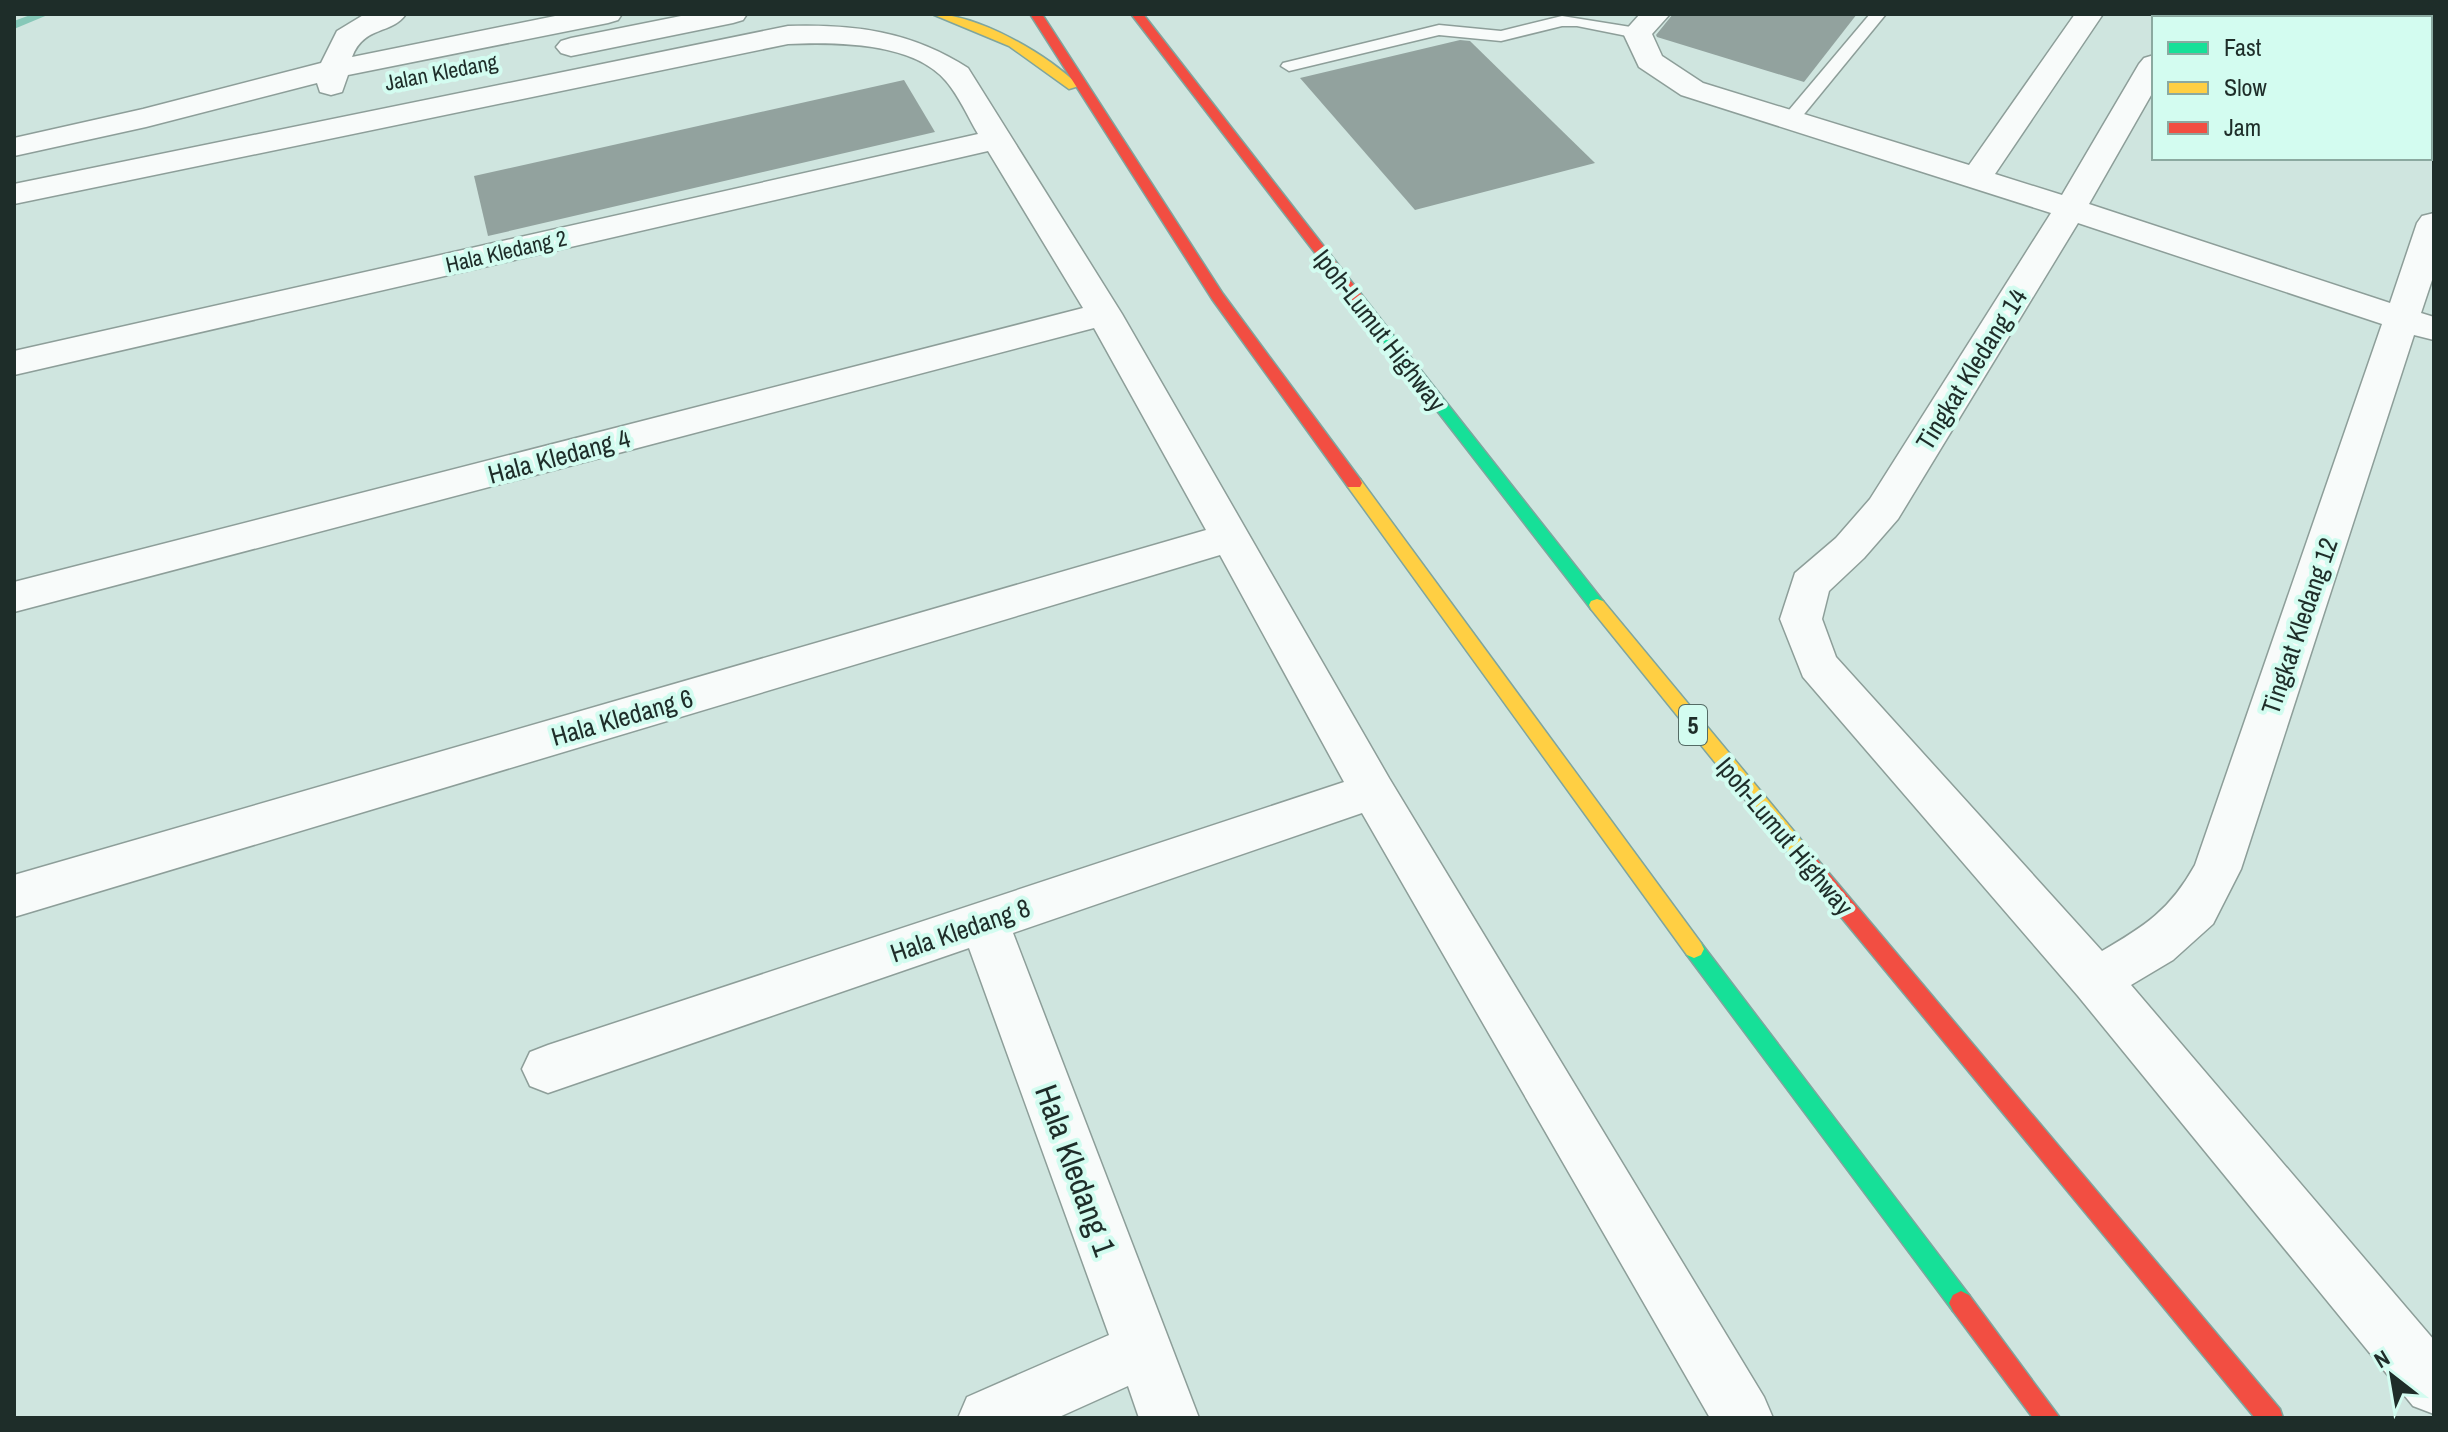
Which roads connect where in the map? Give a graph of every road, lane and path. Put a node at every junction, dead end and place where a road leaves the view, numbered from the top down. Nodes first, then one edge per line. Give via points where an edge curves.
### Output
1 (392, 14) edge
2 (608, 14) edge
3 (733, 14) edge
4 (938, 14) edge
5 (1036, 14) edge
6 (1137, 14) edge
7 (1878, 14) edge
8 (2089, 14) edge
9 (1646, 24) edge
10 (1183, 43) dead end
11 (1289, 66) dead end
12 (2152, 67) edge
13 (332, 81) junction
14 (1192, 86) junction
15 (1095, 101) junction
16 (1790, 120) junction
17 (999, 139) junction
18 (14, 147) edge
19 (1976, 178) junction
20 (14, 194) edge
21 (2070, 209) junction
22 (2434, 223) edge
23 (1104, 314) junction
24 (2418, 324) edge
25 (14, 363) edge
26 (1229, 538) junction
27 (14, 597) edge
28 (1373, 791) junction
29 (14, 896) edge
30 (984, 922) junction
31 (2096, 980) junction
32 (548, 1069) dead end
33 (1143, 1350) junction
34 (2434, 1385) edge
35 (988, 1418) edge
36 (1169, 1418) edge
37 (1743, 1418) edge
38 (2048, 1418) edge
39 (2271, 1418) edge

1 - 13 street via 361,25 339,45
2 - 13 street, Jalan Kledang
3 - 13 street, Jalan Kledang
4 - 15 highway via 1013,43
5 - 15 highway
6 - 14 highway, Ipoh-Lumut Highway / 5
7 - 16 lane
8 - 19 street
9 - 11 lane via 1562,21 1501,36 1439,30
9 - 16 street via 1649,61 1692,89
10 - 14 highway
12 - 21 street, Tingkat Kledang 14
13 - 18 street, Jalan Kledang
14 - 39 highway, Ipoh-Lumut Highway / 5 via 1712,748
15 - 38 highway via 1217,296 1701,958
16 - 19 street
17 - 20 street via 957,74 930,53 839,33 788,35
17 - 23 street
17 - 25 street, Hala Kledang 2
19 - 21 street
21 - 24 street
21 - 31 street, Tingkat Kledang 14 via 1884,509 1810,584 1801,619 1818,665
22 - 24 street, Tingkat Kledang 12
23 - 26 street
23 - 27 street, Hala Kledang 4
24 - 31 street, Tingkat Kledang 12 via 2217,869 2196,909 2156,945
26 - 28 street
26 - 29 street, Hala Kledang 6
28 - 30 street, Hala Kledang 8
28 - 37 street
30 - 32 street, Hala Kledang 8
30 - 33 street, Hala Kledang 1
31 - 34 street
33 - 35 street
33 - 36 street, Hala Kledang 1

